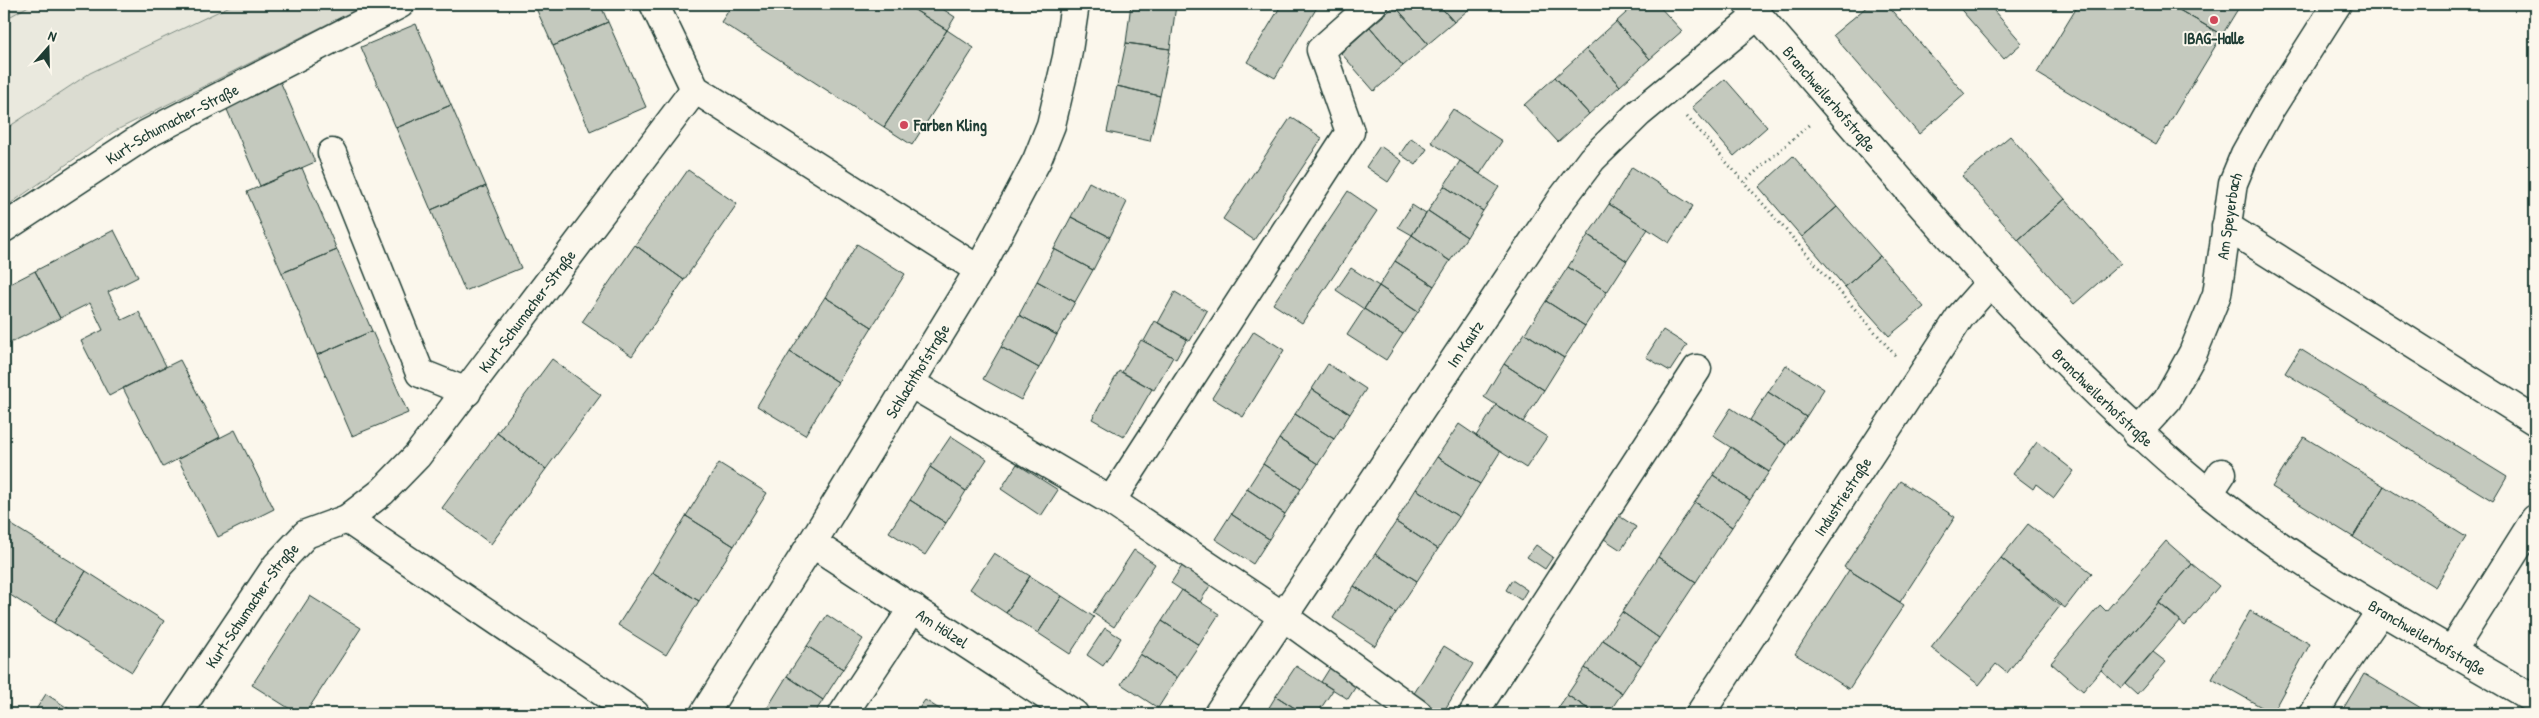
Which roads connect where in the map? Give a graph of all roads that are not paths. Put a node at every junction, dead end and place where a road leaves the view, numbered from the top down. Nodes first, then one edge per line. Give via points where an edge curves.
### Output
1 (400, 4) edge
2 (654, 4) edge
3 (1075, 4) edge
4 (1373, 4) edge
5 (2337, 4) edge
6 (1753, 10) edge
7 (695, 89) junction
8 (332, 153) dead end
9 (2226, 226) junction
10 (4, 228) edge
11 (978, 270) junction
12 (1990, 283) junction
13 (1697, 368) dead end
14 (910, 383) junction
15 (467, 392) junction
16 (2535, 421) edge
17 (2137, 432) junction
18 (1111, 501) junction
19 (347, 519) junction
20 (2535, 519) edge
21 (812, 543) junction
22 (913, 608) junction
23 (2381, 611) junction
24 (1284, 617) junction
25 (2452, 651) junction
26 (2535, 700) edge
27 (177, 714) edge
28 (635, 714) edge
29 (704, 714) edge
30 (843, 714) edge
31 (1074, 714) edge
32 (1218, 714) edge
33 (1418, 714) edge
34 (1473, 714) edge
35 (1700, 714) edge
36 (2314, 714) edge

1 - 10 street, Kurt-Schumacher-Straße via 147,134
2 - 7 street
3 - 11 street, Schlachthofstraße via 1051,125 1037,160
4 - 18 street via 1321,50 1350,132
5 - 9 street, Am Speyerbach via 2269,111 2246,154 2233,183
6 - 12 street, Branchweilerhofstraße
6 - 24 street, Im Kautz via 1592,159
7 - 11 street
7 - 15 street, Kurt-Schumacher-Straße
8 - 15 street via 420,373
9 - 16 street
9 - 17 street, Am Speyerbach via 2217,294 2193,353 2167,400
11 - 14 street, Schlachthofstraße
12 - 17 street, Branchweilerhofstraße
12 - 35 street, Industriestraße via 1960,317
13 - 34 street
14 - 18 street
14 - 21 street, Schlachthofstraße
15 - 19 street, Kurt-Schumacher-Straße via 417,456 382,492
17 - 23 street, Branchweilerhofstraße via 2216,483 2266,537
18 - 24 street
19 - 27 street, Kurt-Schumacher-Straße via 306,534 277,565
19 - 28 street
20 - 25 street
21 - 22 street, Am Hölzel
21 - 29 street, Schlachthofstraße
22 - 30 street
22 - 31 street, Am Hölzel
23 - 25 street, Branchweilerhofstraße
23 - 36 street
24 - 32 street, Im Kautz
24 - 33 street
25 - 26 street, Branchweilerhofstraße

